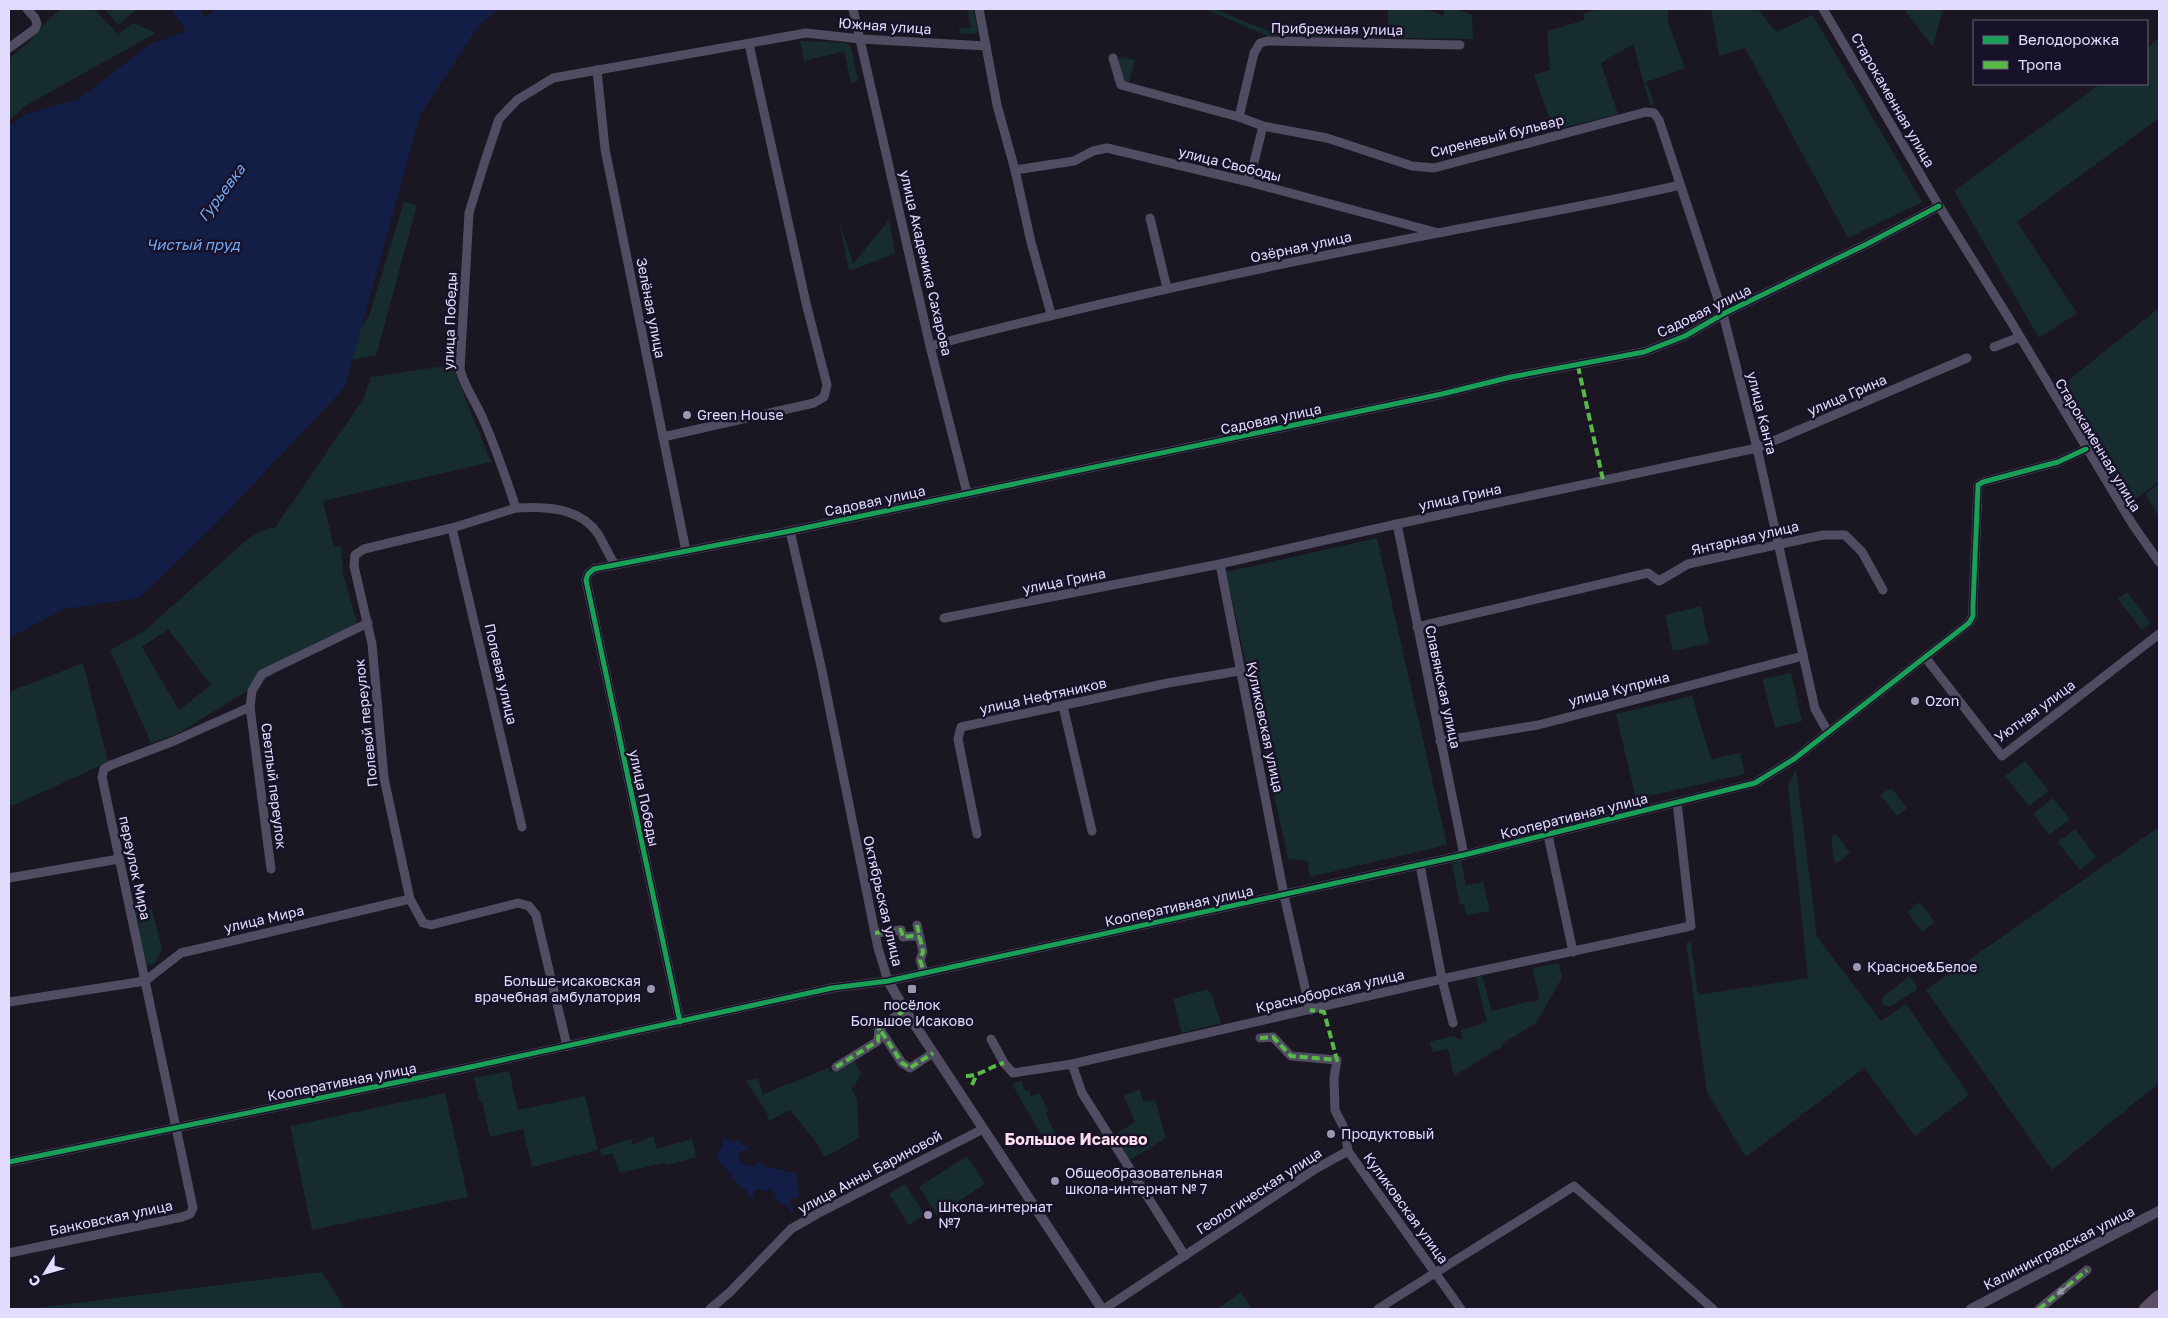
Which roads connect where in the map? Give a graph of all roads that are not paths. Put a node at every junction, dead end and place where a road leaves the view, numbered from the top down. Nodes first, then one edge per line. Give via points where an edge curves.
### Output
1 (27, 9) edge
2 (853, 9) edge
3 (979, 9) edge
4 (1823, 9) edge
5 (861, 39) junction
6 (749, 44) junction
7 (1460, 45) dead end
8 (986, 46) junction
9 (9, 48) edge
10 (1113, 58) dead end
11 (597, 70) junction
12 (517, 100) joint
13 (1646, 112) joint
14 (1239, 117) junction
15 (1263, 126) junction
16 (1015, 170) junction
17 (1245, 181) junction
18 (1680, 185) junction
19 (1938, 206) junction
20 (1150, 218) dead end
21 (1438, 233) junction
22 (1167, 288) junction
23 (1051, 314) junction
24 (1723, 314) junction
25 (2020, 337) junction
26 (930, 346) junction
27 (1994, 347) dead end
28 (1967, 358) dead end
29 (663, 437) junction
30 (1757, 448) junction
31 (2086, 449) junction
32 (967, 493) junction
33 (516, 508) junction
34 (1397, 524) junction
35 (452, 528) junction
36 (790, 530) junction
37 (1778, 544) junction
38 (686, 551) junction
39 (2159, 562) edge
40 (1220, 564) junction
41 (614, 565) junction
42 (586, 580) joint
43 (1884, 590) dead end
44 (944, 618) dead end
45 (368, 623) junction
46 (1417, 627) junction
47 (2159, 634) edge
48 (1803, 656) junction
49 (1925, 657) junction
50 (1239, 670) junction
51 (250, 706) junction
52 (1063, 706) junction
53 (1828, 732) junction
54 (1440, 741) junction
55 (1677, 802) junction
56 (522, 827) dead end
57 (1092, 831) dead end
58 (977, 834) dead end
59 (1548, 835) junction
60 (1464, 855) junction
61 (119, 858) junction
62 (1420, 865) junction
63 (271, 868) dead end
64 (9, 878) edge
65 (1284, 895) junction
66 (410, 899) junction
67 (917, 924) dead end
68 (875, 934) junction
69 (920, 937) junction
70 (1573, 952) junction
71 (924, 972) junction
72 (1442, 979) junction
73 (888, 980) junction
74 (145, 981) junction
75 (9, 1002) edge
76 (905, 1010) junction
77 (1310, 1010) junction
78 (680, 1022) junction
79 (1453, 1023) dead end
80 (879, 1028) junction
81 (1260, 1038) dead end
82 (991, 1039) dead end
83 (567, 1046) junction
84 (933, 1053) junction
85 (1072, 1064) junction
86 (836, 1067) dead end
87 (175, 1127) junction
88 (983, 1129) junction
89 (1348, 1151) junction
90 (9, 1162) edge
91 (2159, 1211) edge
92 (9, 1253) edge
93 (1185, 1256) junction
94 (2087, 1270) dead end
95 (1435, 1272) junction
96 (2159, 1297) edge
97 (710, 1309) edge
98 (1103, 1309) edge
99 (1378, 1309) edge
100 (1461, 1309) edge
101 (1713, 1309) edge
102 (1971, 1309) edge
103 (2039, 1309) edge
104 (2146, 1309) edge

1 - 9 street via 35,18 35,29
2 - 5 street, улица Академика Сахарова
3 - 8 street
4 - 19 street, Старокаменная улица
5 - 6 street, Южная улица via 806,33
5 - 8 street, Южная улица
5 - 26 street, улица Академика Сахарова
6 - 11 street, Южная улица
6 - 29 street via 827,385 824,397 814,403
7 - 14 street, Прибрежная улица via 1267,40 1260,43 1254,53
8 - 16 street via 997,105
10 - 14 street, Сиреневый бульвар via 1121,85
11 - 12 street, Южная улица via 553,78
11 - 29 street, Зелёная улица via 605,149
12 - 33 street, улица Победы via 499,119 469,213 460,370 496,448
13 - 15 street, Сиреневый бульвар via 1434,168 1412,166 1327,138
13 - 18 street, улица Канта via 1654,113 1659,120
14 - 15 street, Сиреневый бульвар
15 - 17 street via 1251,174
16 - 17 street, улица Свободы via 1074,161 1107,148
16 - 23 street
17 - 21 street, улица Свободы
18 - 21 street, Озёрная улица via 1600,204
18 - 24 street, улица Канта
19 - 24 street, Садовая улица
19 - 25 street, Старокаменная улица
20 - 22 street
21 - 22 street, Озёрная улица
22 - 23 street, Озёрная улица
23 - 26 street, Озёрная улица
24 - 30 street, улица Канта
24 - 32 street, Садовая улица via 1685,336 1644,352
25 - 27 street
25 - 31 street, Старокаменная улица
26 - 32 street, улица Академика Сахарова
28 - 30 street, улица Грина
29 - 38 street, Зелёная улица
30 - 34 street, улица Грина
30 - 37 street, улица Канта
31 - 39 street, Старокаменная улица
31 - 49 street, Кооперативная улица via 2058,462 1978,485 1973,616 1969,623
32 - 36 street, Садовая улица
33 - 35 street
33 - 41 street via 541,506 561,510 586,521 597,533
34 - 40 street, улица Грина
34 - 46 street, Славянская улица
35 - 45 street, Полевой переулок via 364,549 355,555 354,566
35 - 56 street, Полевая улица
36 - 38 street, Садовая улица
36 - 68 street, Октябрьская улица
37 - 43 street, Янтарная улица via 1823,535 1845,535 1862,552
37 - 46 street, Янтарная улица via 1688,564 1660,581 1648,573
37 - 48 street, улица Канта
38 - 41 street, Садовая улица
40 - 44 street, улица Грина
40 - 50 street, Куликовская улица
41 - 42 street, Садовая улица via 594,569
42 - 78 street, улица Победы
45 - 51 street via 262,674 252,691
45 - 66 street, Полевой переулок via 384,778
46 - 54 street, Славянская улица
47 - 49 street, Уютная улица via 2002,756
48 - 53 street, улица Канта via 1815,709
48 - 54 street, улица Куприна via 1538,724
49 - 53 street, Кооперативная улица
50 - 52 street, улица Нефтяников
50 - 65 street, Куликовская улица
51 - 61 street, переулок Мира via 104,769 102,777
51 - 63 street, Светлый переулок
52 - 57 street
52 - 58 street, улица Нефтяников via 960,727 958,739
53 - 55 street, Кооперативная улица via 1794,759 1755,783
54 - 60 street, Славянская улица
55 - 59 street, Кооперативная улица
55 - 70 street, Красноборская улица via 1691,926
59 - 60 street, Кооперативная улица
59 - 70 street
60 - 62 street, Кооперативная улица
61 - 64 street
61 - 74 street, переулок Мира
62 - 65 street, Кооперативная улица
62 - 72 street
65 - 71 street, Кооперативная улица
65 - 77 street, Куликовская улица
66 - 74 street, улица Мира via 181,953
66 - 83 street via 423,923 431,925 518,903 529,906 536,915
67 - 69 street
68 - 69 street via 901,930 903,937
68 - 73 street, Октябрьская улица
69 - 71 street via 923,952 920,960
70 - 72 street, Красноборская улица
71 - 73 street, Кооперативная улица
72 - 77 street, Красноборская улица
72 - 79 street
73 - 76 street, Октябрьская улица
73 - 78 street, Кооперативная улица via 832,988
74 - 75 street, улица Мира
74 - 87 street, переулок Мира
76 - 80 street
76 - 84 street, Октябрьская улица
77 - 85 street, Красноборская улица
78 - 83 street, Кооперативная улица
80 - 84 street via 902,1063 910,1068
80 - 86 street via 878,1041
81 - 89 street, Куликовская улица via 1273,1037 1291,1056 1337,1060 1335,1110 1345,1130
82 - 85 street, Красноборская улица via 1013,1072
83 - 87 street, Кооперативная улица
84 - 88 street, Октябрьская улица
85 - 93 street via 1082,1093
87 - 90 street, Кооперативная улица
87 - 92 street, Банковская улица via 193,1208 190,1214
88 - 97 street, улица Анны Бариновой via 791,1229
88 - 98 street, Октябрьская улица
89 - 93 street, Геологическая улица
89 - 95 street, Куликовская улица
91 - 102 street, Калининградская улица
93 - 98 street, Геологическая улица
94 -> 103 street
95 - 99 street
95 - 100 street, Куликовская улица
95 - 101 street via 1574,1186
96 - 104 highway

